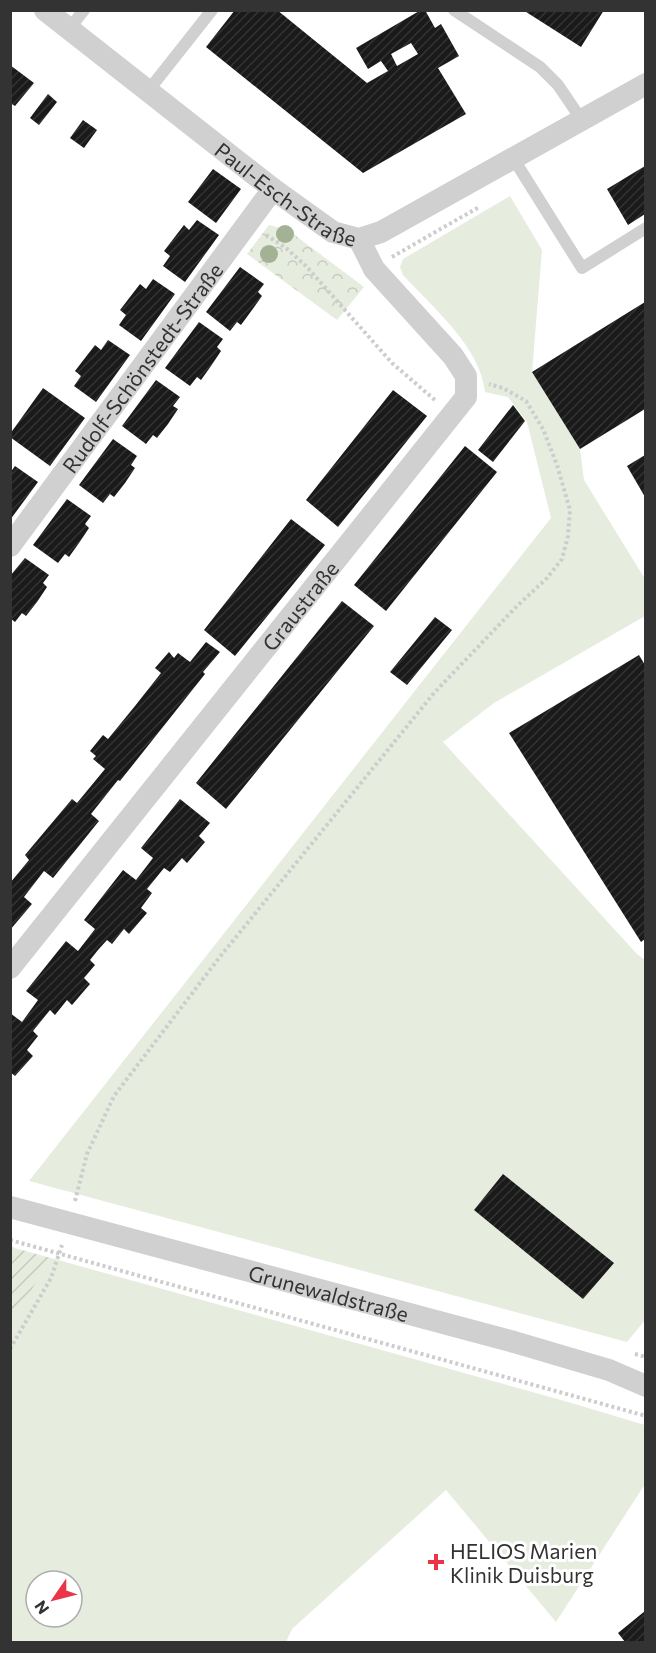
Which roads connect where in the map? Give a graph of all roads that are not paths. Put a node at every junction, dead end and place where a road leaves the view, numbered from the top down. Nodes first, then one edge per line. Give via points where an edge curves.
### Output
1 (45, 10) edge
2 (84, 10) edge
3 (212, 10) edge
4 (454, 10) edge
5 (69, 30) junction
6 (645, 84) edge
7 (148, 91) junction
8 (581, 120) junction
9 (513, 158) junction
10 (273, 189) junction
11 (645, 228) edge
12 (359, 239) junction
13 (10, 546) edge
14 (10, 968) edge
15 (10, 1207) edge
16 (645, 1386) edge

1 - 5 street, Paul-Esch-Straße
2 - 5 lane
3 - 7 lane
4 - 8 lane via 540,67 558,85
5 - 7 street, Paul-Esch-Straße
6 - 8 street, Paul-Esch-Straße
7 - 10 street, Paul-Esch-Straße
8 - 9 street, Paul-Esch-Straße
9 - 11 lane via 582,268
9 - 12 street, Paul-Esch-Straße via 381,232
10 - 12 street, Paul-Esch-Straße via 333,232
10 - 13 street, Rudolf-Schönstedt-Straße
12 - 14 street, Graustraße via 374,269 453,356 466,376 466,397
15 - 16 street, Grunewaldstraße via 514,1342 609,1370

